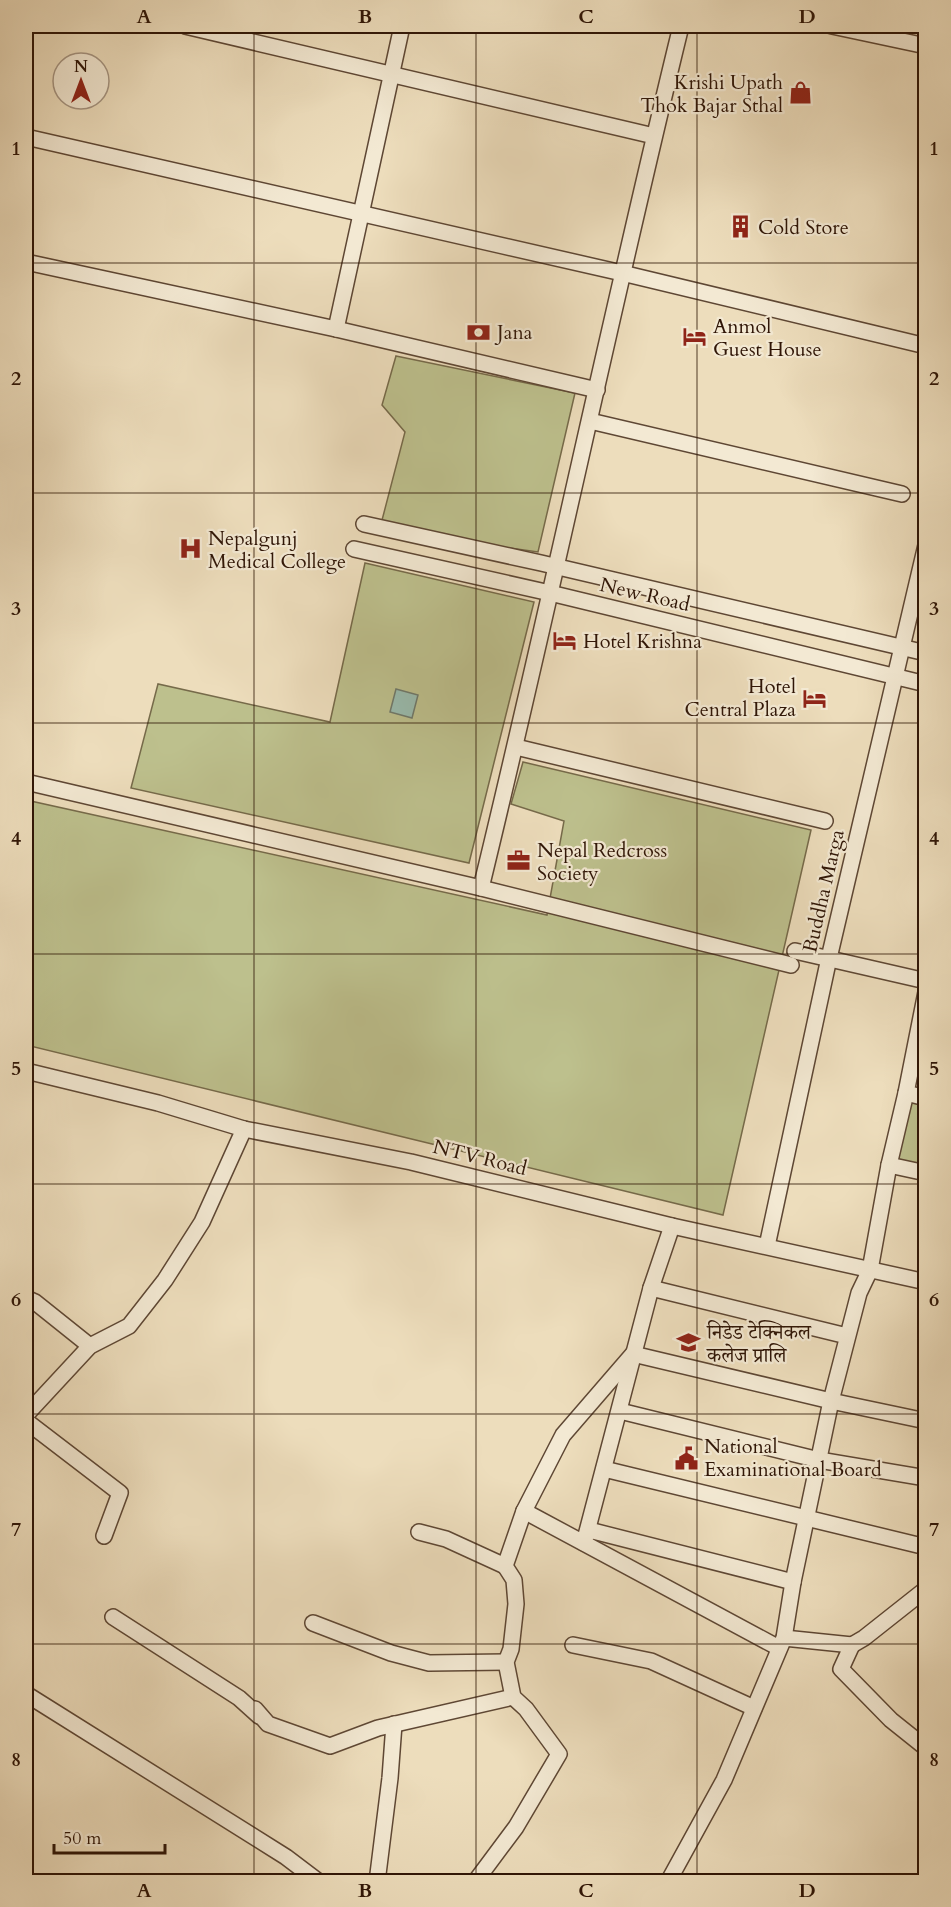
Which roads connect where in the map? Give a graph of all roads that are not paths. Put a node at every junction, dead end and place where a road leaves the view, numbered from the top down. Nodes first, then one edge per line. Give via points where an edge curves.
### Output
1 (185, 26) edge
2 (402, 26) edge
3 (681, 26) edge
4 (832, 26) edge
5 (926, 46) edge
6 (390, 73) junction
7 (654, 136) junction
8 (26, 137) edge
9 (361, 214) junction
10 (26, 262) edge
11 (622, 273) junction
12 (336, 329) junction
13 (926, 346) edge
14 (597, 390) junction
15 (590, 421) junction
16 (902, 494) dead end
17 (364, 524) dead end
18 (926, 545) edge
19 (354, 549) dead end
20 (557, 567) junction
21 (550, 593) junction
22 (902, 648) junction
23 (926, 653) edge
24 (895, 676) junction
25 (926, 684) edge
26 (516, 747) junction
27 (26, 782) edge
28 (825, 820) dead end
29 (481, 888) junction
30 (829, 958) junction
31 (926, 981) edge
32 (926, 992) edge
33 (26, 1071) edge
34 (906, 1093) junction
35 (926, 1098) edge
36 (244, 1129) junction
37 (889, 1165) junction
38 (926, 1173) edge
39 (672, 1226) junction
40 (767, 1246) junction
41 (870, 1270) junction
42 (926, 1282) edge
43 (651, 1288) junction
44 (26, 1298) edge
45 (847, 1336) junction
46 (90, 1346) junction
47 (633, 1354) junction
48 (831, 1401) junction
49 (620, 1411) junction
50 (26, 1414) edge
51 (26, 1421) edge
52 (926, 1421) edge
53 (819, 1460) junction
54 (604, 1469) junction
55 (926, 1478) edge
56 (524, 1510) junction
57 (807, 1518) junction
58 (420, 1532) dead end
59 (104, 1536) dead end
60 (587, 1536) junction
61 (926, 1547) edge
62 (505, 1566) junction
63 (793, 1582) junction
64 (926, 1589) edge
65 (113, 1617) dead end
66 (313, 1623) dead end
67 (782, 1643) junction
68 (573, 1645) dead end
69 (852, 1645) junction
70 (506, 1662) junction
71 (26, 1694) edge
72 (513, 1697) junction
73 (754, 1708) junction
74 (255, 1709) dead end
75 (268, 1724) junction
76 (394, 1724) junction
77 (926, 1748) edge
78 (319, 1881) edge
79 (377, 1881) edge
80 (475, 1881) edge
81 (668, 1881) edge

1 - 6 street
2 - 6 street
3 - 7 street
4 - 5 street
6 - 7 street
6 - 9 street
7 - 11 street
8 - 9 street
9 - 11 street
9 - 12 street
10 - 12 street
11 - 13 street
11 - 14 street
12 - 14 street
14 - 15 street
15 - 16 street
15 - 20 street
17 - 20 street, New Road
18 - 22 street, Buddha Marga
19 - 21 street, New Road
20 - 21 street
20 - 22 street, New Road
21 - 24 street, New Road
21 - 26 street
22 - 23 street, New Road
22 - 24 street, Buddha Marga
24 - 25 street, New Road
24 - 30 street, Buddha Marga
26 - 28 street
26 - 29 street
27 - 29 street
29 - 30 street via 793,958
30 - 31 street
30 - 40 street, Buddha Marga
32 - 34 street
33 - 36 street, NTV Road via 158,1103
34 - 35 street
34 - 37 street
36 - 39 street, NTV Road via 411,1162
36 - 46 street via 202,1222 165,1280 129,1326
37 - 38 street
37 - 41 street
39 - 40 street, NTV Road
39 - 43 street
40 - 41 street, NTV Road
41 - 42 street, NTV Road
41 - 45 street
43 - 45 street
43 - 47 street
44 - 46 street
45 - 48 street
46 - 50 street
47 - 48 street
47 - 49 street
47 - 56 street via 563,1435
48 - 52 street
48 - 53 street
49 - 53 street
49 - 54 street
51 - 59 street via 120,1493
53 - 55 street
53 - 57 street
54 - 57 street
54 - 60 street
56 - 60 street
56 - 62 street
57 - 61 street
57 - 63 street
58 - 62 street via 446,1539
60 - 63 street
60 - 67 street
62 - 70 street via 514,1580 516,1604
63 - 67 street
64 - 69 street
65 - 75 street via 239,1698
66 - 70 street via 429,1663
67 - 69 street
67 - 73 street
68 - 73 street via 651,1661
69 - 77 street via 841,1668 891,1720
70 - 72 street
71 - 78 street
72 - 76 street
72 - 80 street via 559,1754 516,1827
73 - 81 street via 724,1780
74 - 75 street
75 - 76 street via 330,1746
76 - 79 street

